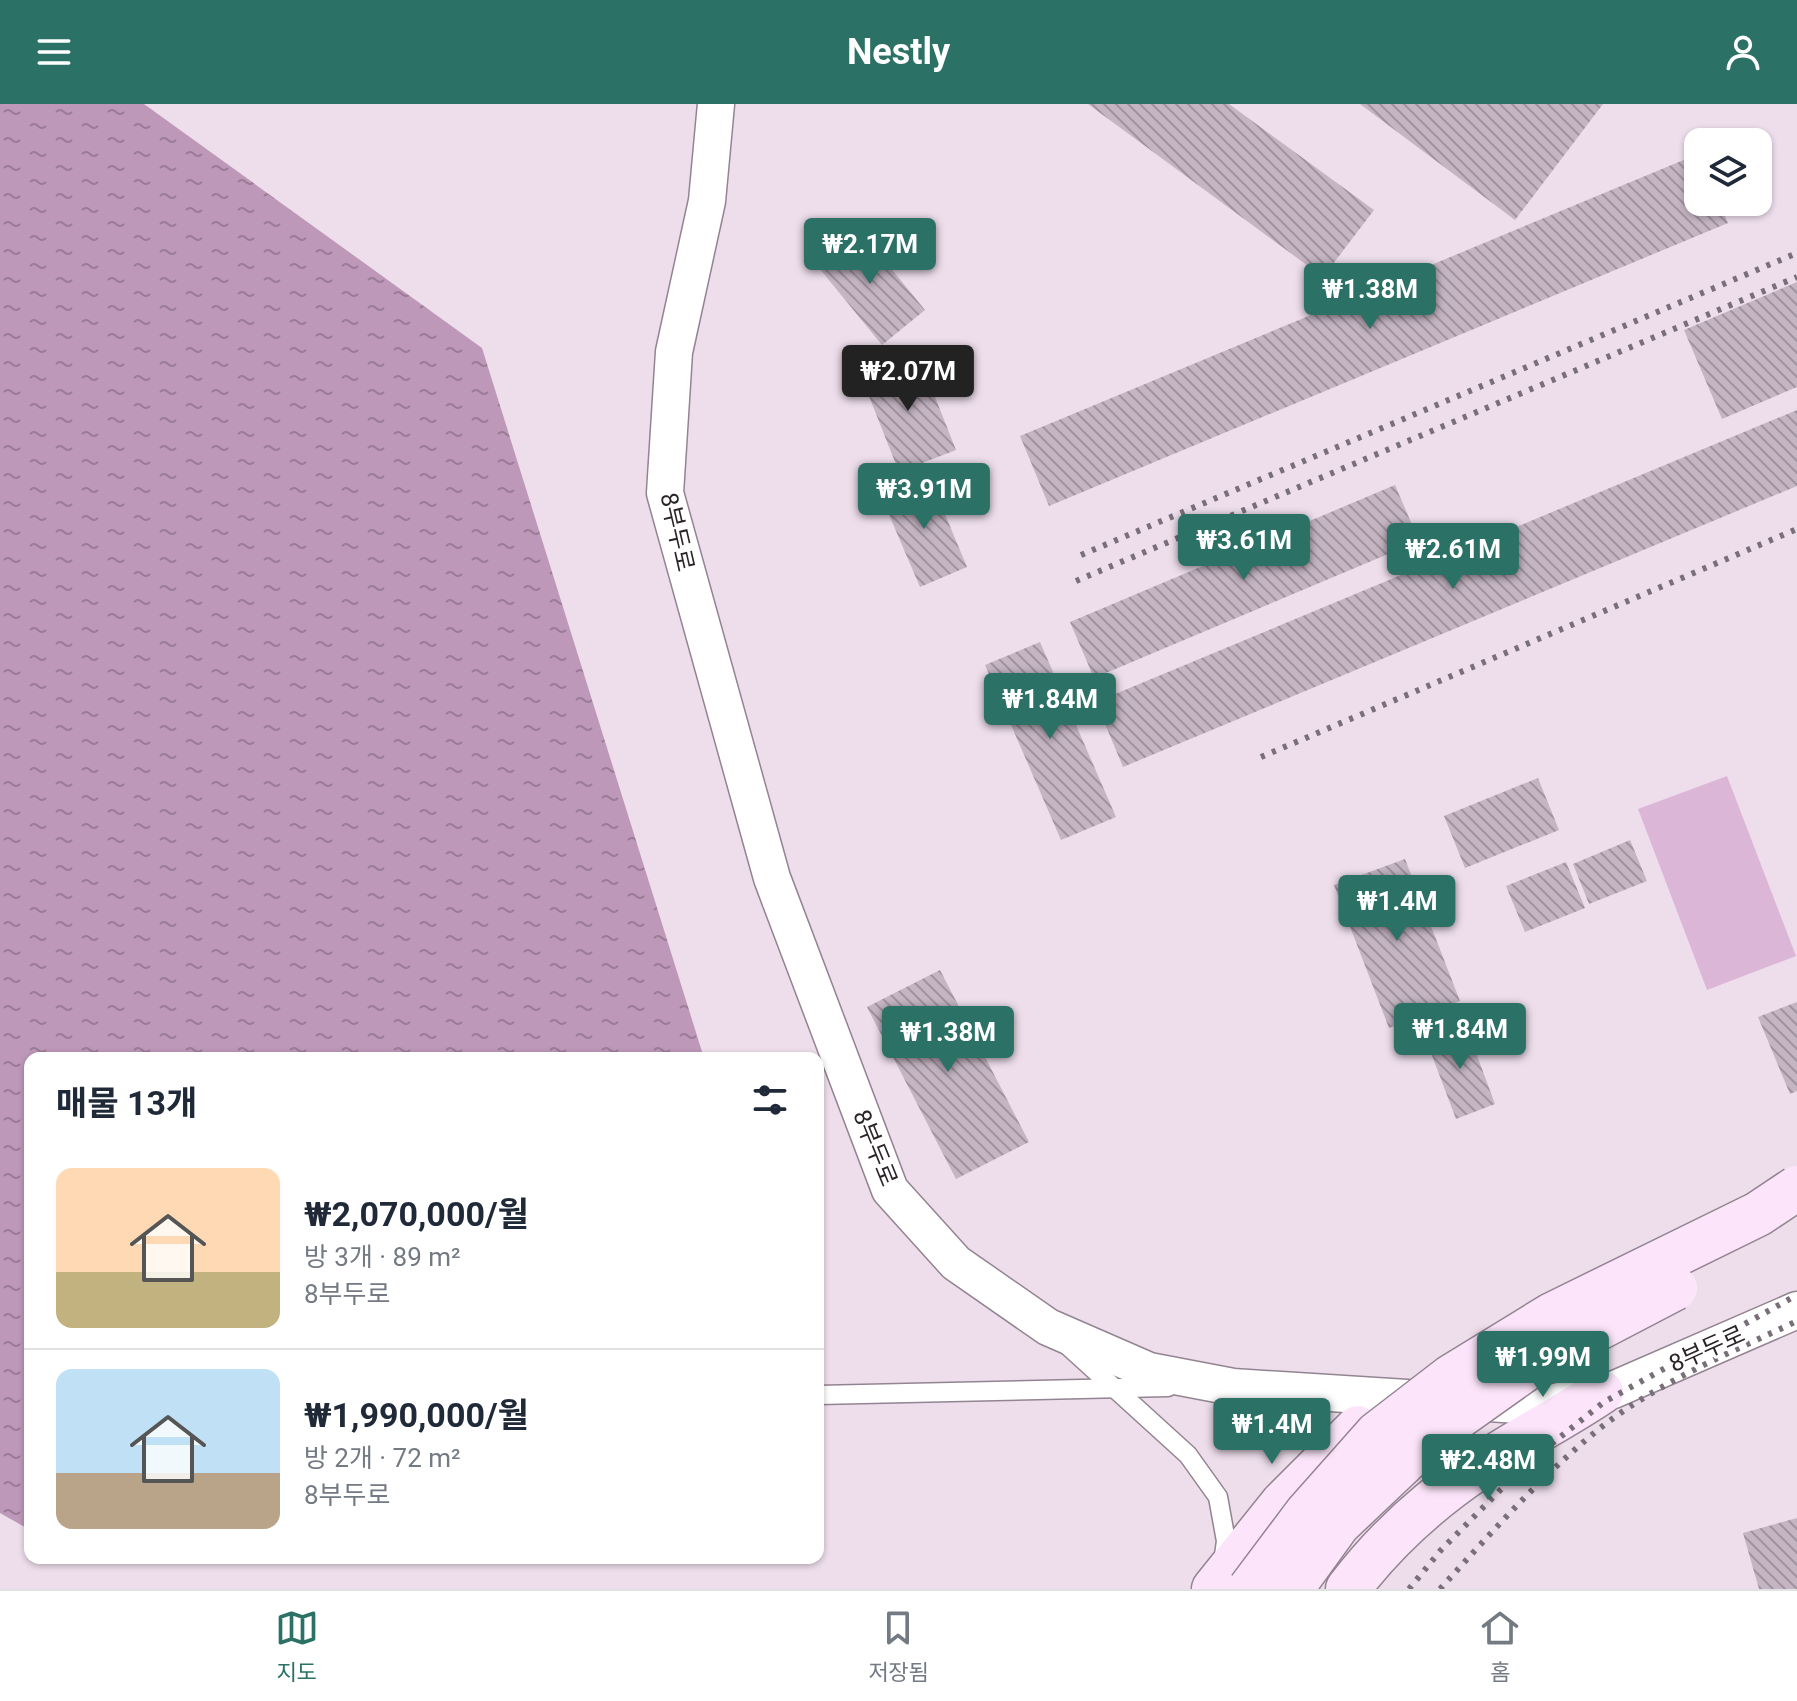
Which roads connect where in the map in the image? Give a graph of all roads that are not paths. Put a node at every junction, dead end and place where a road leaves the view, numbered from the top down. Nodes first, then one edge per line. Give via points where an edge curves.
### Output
1 (716, 104) edge
2 (1797, 1188) edge
3 (1797, 1225) edge
4 (1797, 1310) edge
5 (1048, 1327) junction
6 (1227, 1386) junction
7 (1112, 1389) junction
8 (1601, 1392) junction
9 (824, 1395) edge
10 (1375, 1402) junction
11 (1354, 1580) edge
12 (1228, 1585) edge
13 (1291, 1589) edge

1 - 5 street, 8부두로 via 707,201 674,352 665,493 772,878 890,1190 956,1263
2 - 12 main road, bridge via 1758,1214 1552,1315 1451,1377 1377,1434 1307,1513
3 - 13 main road, bridge via 1541,1358 1431,1436 1338,1524
4 - 8 street, 8부두로
5 - 6 street, 8부두로 via 1149,1371
5 - 7 lane
6 - 7 lane
6 - 10 street, 8부두로
7 - 9 lane
7 - 12 lane via 1188,1455 1218,1497
8 - 10 street, 8부두로 via 1535,1406
8 - 11 main road via 1480,1465 1427,1504
10 - 11 main road via 1383,1448 1374,1517
10 - 12 main road via 1283,1503

